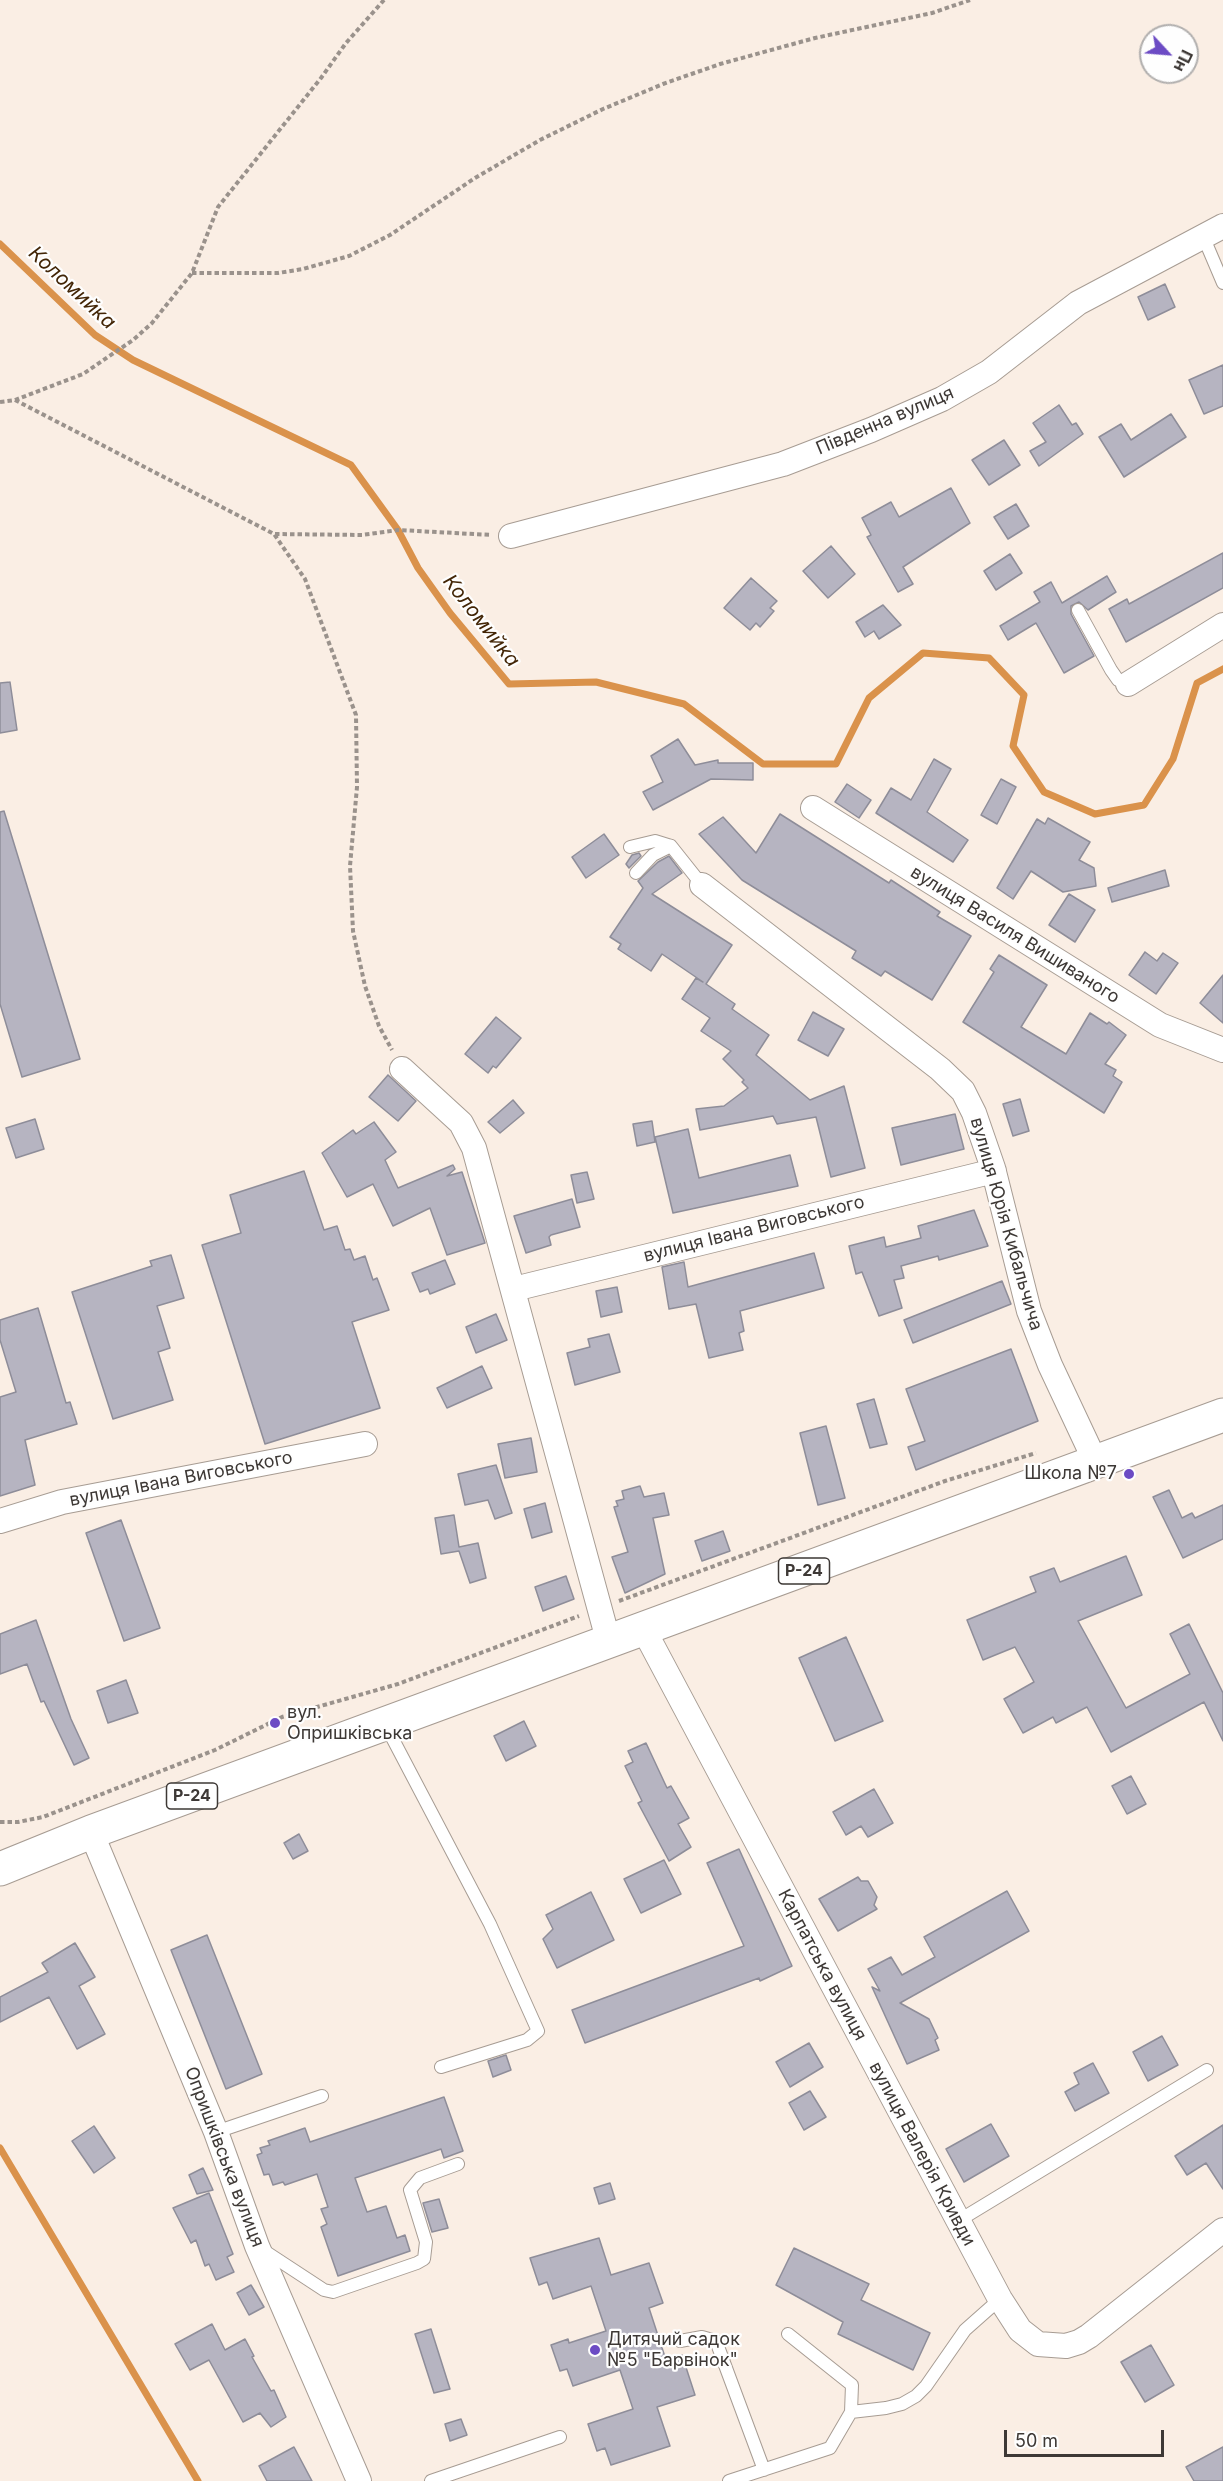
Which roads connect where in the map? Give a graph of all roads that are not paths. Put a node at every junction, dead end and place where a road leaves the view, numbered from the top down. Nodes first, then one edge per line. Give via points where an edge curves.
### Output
1 (1213, 231) edge
2 (1223, 283) edge
3 (511, 536) road end
4 (1078, 610) dead end
5 (1223, 625) edge
6 (1128, 684) joint
7 (813, 808) dead end
8 (671, 846) junction
9 (630, 847) dead end
10 (636, 873) dead end
11 (702, 885) joint
12 (1223, 1050) edge
13 (402, 1069) road end
14 (994, 1171) junction
15 (514, 1289) junction
16 (1223, 1415) edge
17 (365, 1444) dead end
18 (1096, 1464) junction
19 (0, 1521) edge
20 (644, 1630) junction
21 (609, 1643) junction
22 (385, 1725) junction
23 (92, 1832) junction
24 (0, 1869) edge
25 (441, 2067) dead end
26 (1207, 2070) dead end
27 (322, 2096) dead end
28 (216, 2132) junction
29 (458, 2164) dead end
30 (958, 2221) junction
31 (1223, 2230) edge
32 (257, 2246) junction
33 (1000, 2299) junction
34 (788, 2334) dead end
35 (680, 2341) dead end
36 (851, 2412) junction
37 (560, 2437) dead end
38 (764, 2470) junction
39 (359, 2481) edge
40 (430, 2481) edge
41 (729, 2481) edge

1 - 2 lane
1 - 3 street, Південна вулиця via 1078,303 989,372 871,430 783,464
4 - 6 lane via 1111,670 1118,680
5 - 6 street
7 - 12 street, вулиця Василя Вишиваного via 1160,1025
8 - 9 lane via 655,841
8 - 10 lane via 653,855
8 - 11 lane
11 - 14 street, вулиця Юрія Кибальчича via 955,1081 969,1101
13 - 15 street via 461,1123 474,1148
14 - 15 street, вулиця Івана Виговського
14 - 18 street, вулиця Юрія Кибальчича via 1029,1311
15 - 21 street
16 - 18 main road, Р-24
17 - 19 street, вулиця Івана Виговського via 62,1502
18 - 20 main road, Р-24
20 - 21 main road, Р-24
20 - 30 street, вулиця Валерія Кривди
21 - 22 main road, Р-24
22 - 23 main road, Р-24
22 - 25 lane via 490,1924 538,2031 527,2040
23 - 24 main road, Р-24
23 - 28 street, Опришківська вулиця
26 - 30 lane
27 - 28 lane
28 - 32 street, Опришківська вулиця
29 - 32 lane via 420,2178 410,2190 426,2242 424,2259 417,2263 328,2292
30 - 33 street
31 - 33 street via 1079,2342 1066,2346 1038,2344 1020,2330
32 - 39 street, Опришківська вулиця
33 - 36 lane via 965,2330 916,2396 886,2408
34 - 36 lane via 852,2385
35 - 38 lane via 702,2337 716,2341
36 - 38 lane via 830,2448
37 - 40 lane
38 - 41 lane

